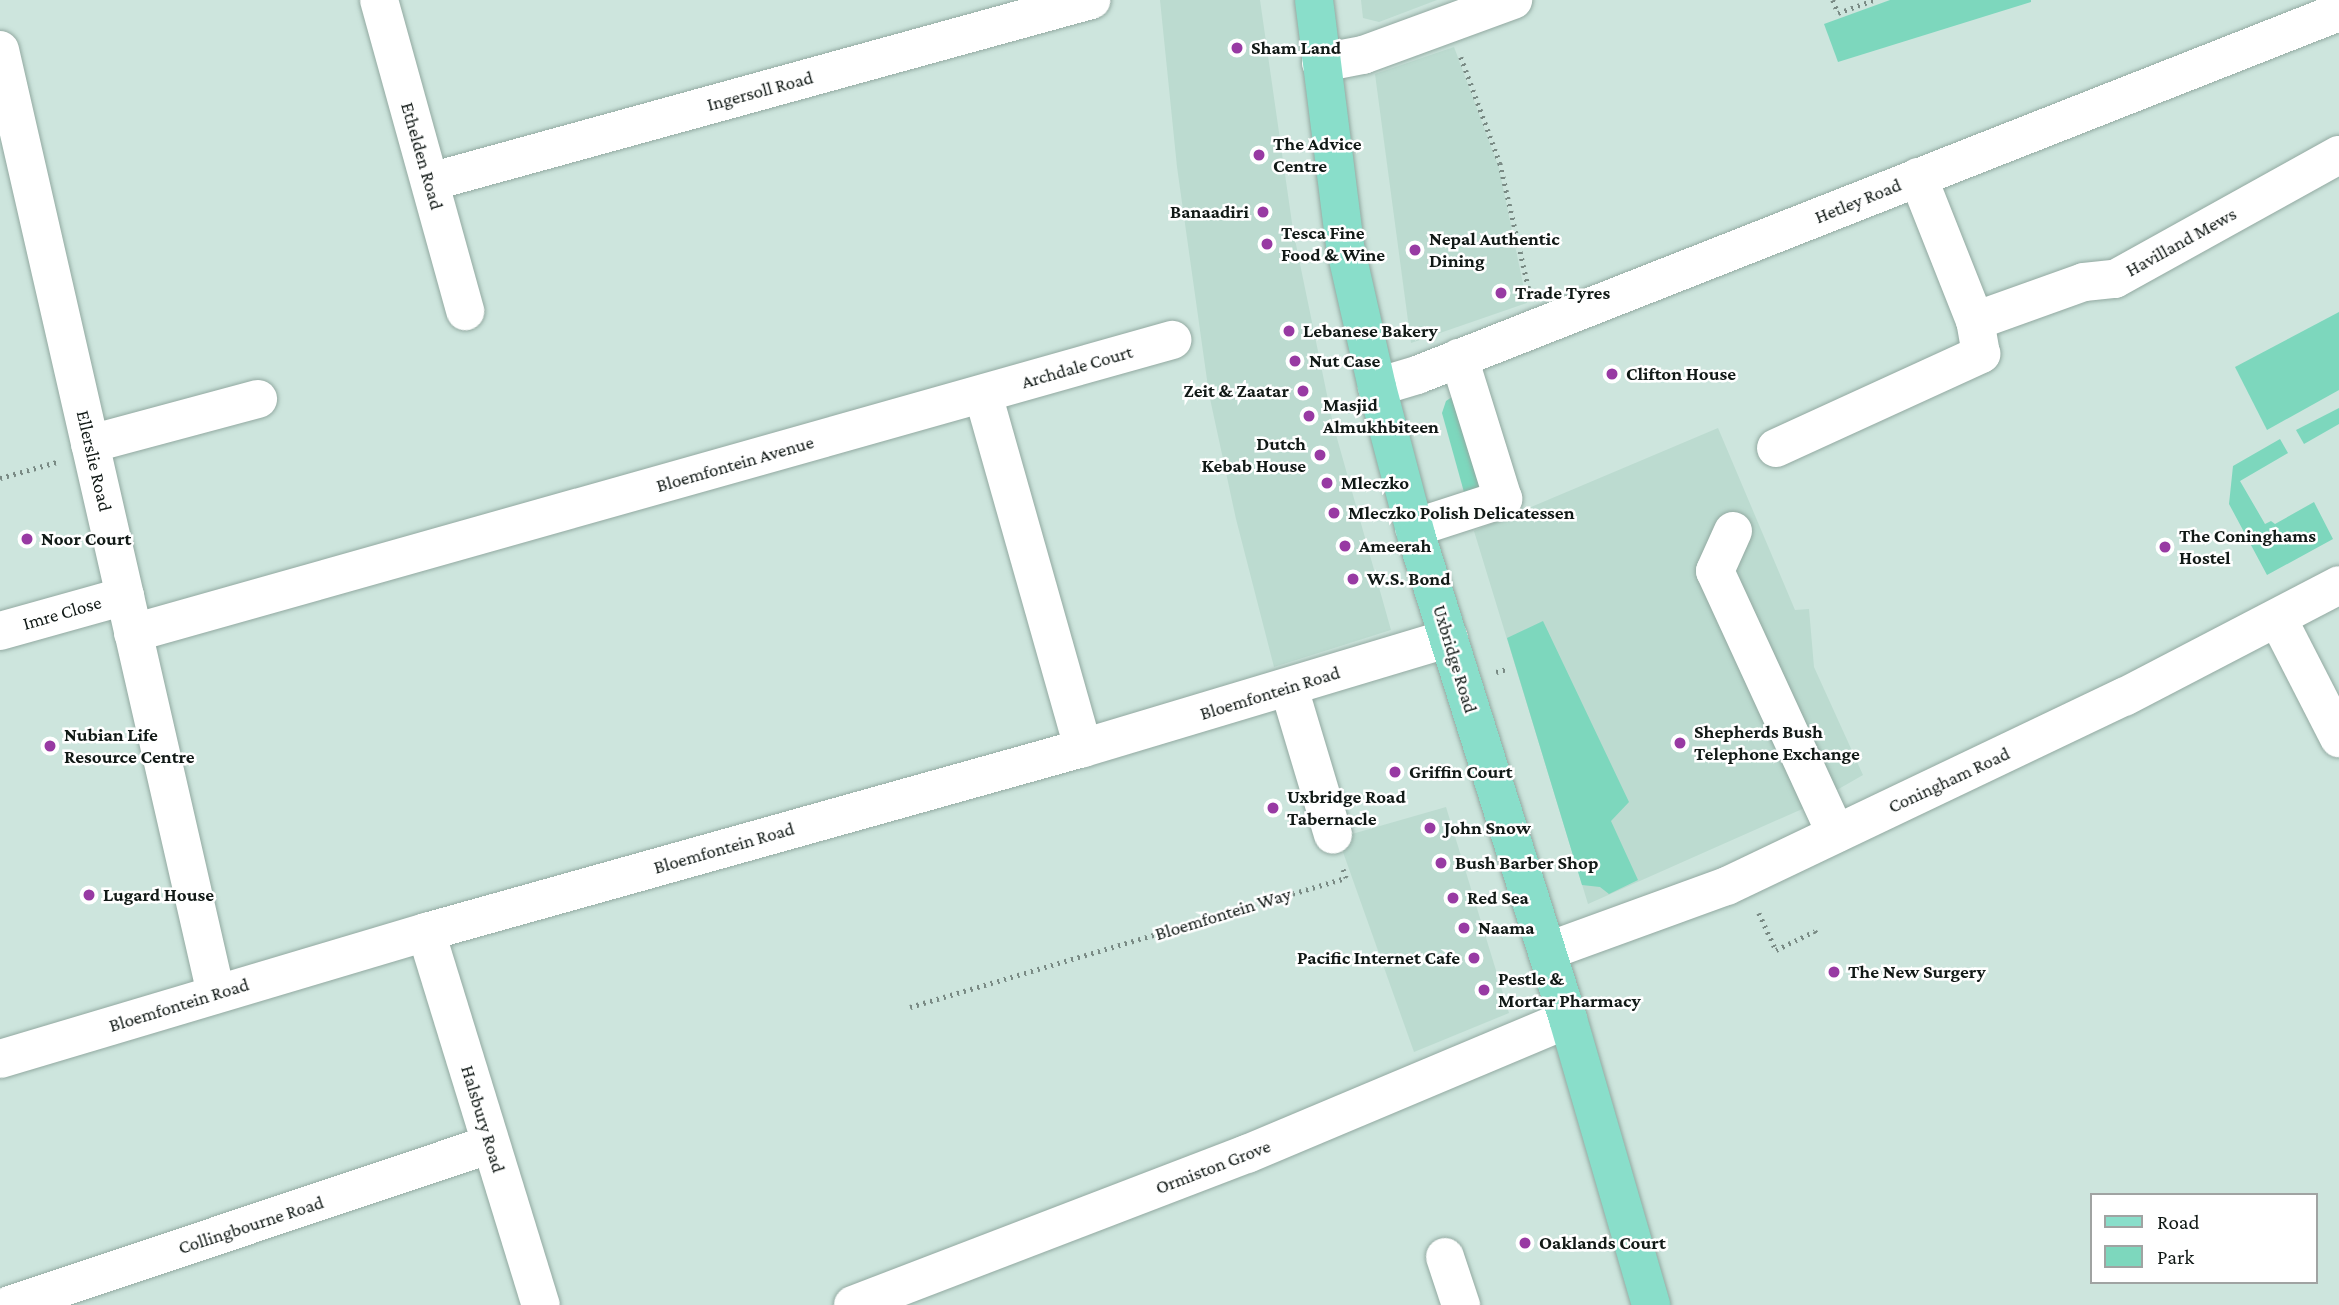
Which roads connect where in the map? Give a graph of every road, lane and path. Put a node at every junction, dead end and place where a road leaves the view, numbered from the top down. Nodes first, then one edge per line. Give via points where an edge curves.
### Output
1 (379, 0) edge
2 (1091, 0) edge
3 (1314, 0) edge
4 (1513, 0) edge
5 (1833, 0) edge
6 (1874, 0) edge
7 (2339, 12) edge
8 (0, 50) edge
9 (1461, 58) dead end
10 (1321, 63) junction
11 (2339, 155) edge
12 (14, 176) edge
13 (1918, 177) junction
14 (429, 182) junction
15 (1531, 297) dead end
16 (465, 311) dead end
17 (1975, 321) junction
18 (1171, 340) dead end
19 (1459, 358) junction
20 (1377, 387) junction
21 (984, 394) junction
22 (258, 399) dead end
23 (1776, 448) dead end
24 (76, 452) junction
25 (0, 478) edge
26 (1414, 528) junction
27 (1733, 531) dead end
28 (2339, 585) edge
29 (125, 596) junction
30 (2278, 619) junction
31 (0, 631) edge
32 (134, 633) junction
33 (1449, 638) junction
34 (1289, 688) junction
35 (2339, 738) edge
36 (1083, 748) junction
37 (1836, 834) junction
38 (1333, 835) joint
39 (1743, 878) junction
40 (426, 932) junction
41 (1817, 934) dead end
42 (1548, 951) junction
43 (216, 994) junction
44 (910, 1007) dead end
45 (1568, 1019) junction
46 (0, 1059) edge
47 (491, 1144) junction
48 (1445, 1257) dead end
49 (10, 1305) edge
50 (541, 1305) edge
51 (853, 1305) edge
52 (1461, 1305) edge
53 (1651, 1305) edge

1 - 14 street, Ethelden Road
2 - 14 street, Ingersoll Road
3 - 10 main road, Uxbridge Road
4 - 10 street via 1363,55
5 - 6 path via 1838,13
7 - 13 street, Hetley Road
8 - 12 street, Ellerslie Road
9 - 15 path via 1500,163
10 - 20 main road, Uxbridge Road via 1345,246
11 - 17 street, Havilland Mews via 2115,278 2084,282
12 - 24 street, Ellerslie Road
13 - 17 street
13 - 19 street, Hetley Road
14 - 16 street, Ethelden Road
17 - 23 street via 1982,354
18 - 21 street, Archdale Court
19 - 20 street, Hetley Road
19 - 26 street via 1503,499
20 - 26 main road, Uxbridge Road
21 - 32 street, Bloemfontein Avenue
21 - 36 street
22 - 24 street
24 - 25 path
24 - 29 street, Ellerslie Road
26 - 33 main road, Uxbridge Road
27 - 37 street via 1715,571
28 - 30 street, Coningham Road
29 - 31 street, Imre Close
29 - 32 street, Ellerslie Road
30 - 35 street
30 - 37 street, Coningham Road
32 - 43 street, Ellerslie Road
33 - 34 street, Bloemfontein Road
33 - 42 main road, Uxbridge Road
34 - 36 street, Bloemfontein Road
34 - 38 street
36 - 40 street, Bloemfontein Road
37 - 39 street, Coningham Road
38 - 44 path, Bloemfontein Way via 1346,878
39 - 41 path via 1776,950
39 - 42 street, Coningham Road
40 - 43 street, Bloemfontein Road
40 - 47 street, Halsbury Road
42 - 45 main road, Uxbridge Road
43 - 46 street, Bloemfontein Road
45 - 51 street, Ormiston Grove via 1247,1154
45 - 53 main road, Uxbridge Road
47 - 49 street, Collingbourne Road
47 - 50 street, Halsbury Road
48 - 52 street

